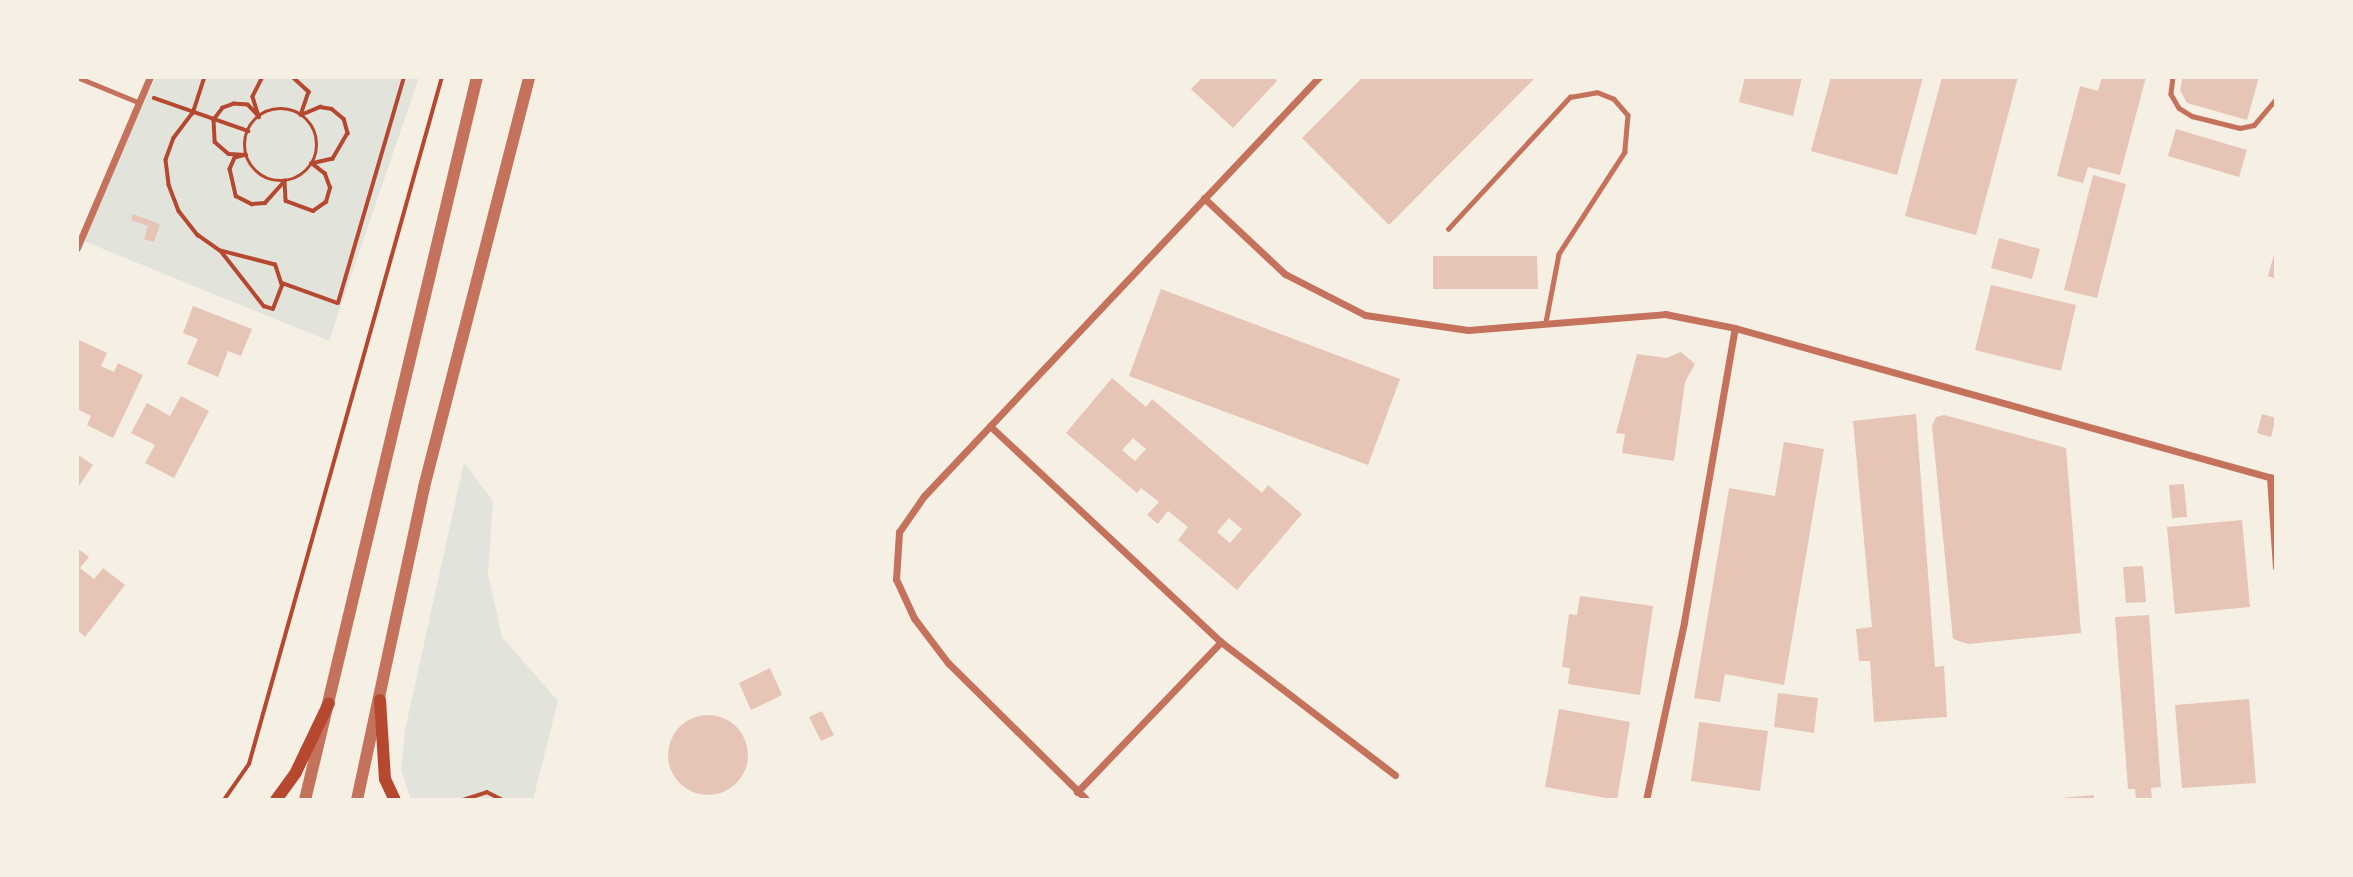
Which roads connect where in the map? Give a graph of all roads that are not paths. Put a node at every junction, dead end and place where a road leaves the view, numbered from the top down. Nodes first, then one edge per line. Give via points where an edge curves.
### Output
1 (77, 77) edge
2 (150, 77) edge
3 (477, 77) edge
4 (529, 77) edge
5 (1319, 77) edge
6 (2173, 77) edge
7 (2276, 99) edge
8 (139, 103) junction
9 (1205, 198) junction
10 (1448, 229) dead end
11 (77, 248) edge
12 (1546, 322) junction
13 (1735, 328) junction
14 (990, 426) junction
15 (2273, 478) edge
16 (2276, 567) edge
17 (1221, 642) junction
18 (380, 700) junction
19 (329, 703) junction
20 (1395, 775) dead end
21 (1077, 792) junction
22 (276, 800) edge
23 (305, 800) edge
24 (357, 800) edge
25 (395, 800) edge
26 (1087, 800) edge
27 (1646, 800) edge

1 - 8 lane
2 - 8 street
3 - 19 street
4 - 18 street via 424,487
5 - 9 street
6 - 7 lane via 2171,94 2179,108 2192,116 2240,128 2254,125
8 - 11 street
9 - 12 street via 1285,274 1365,314 1468,330
9 - 14 street
10 - 12 lane via 1570,97 1597,92 1614,99 1628,115 1625,152 1559,254
12 - 13 street via 1665,314
13 - 15 street
13 - 27 street via 1684,622
14 - 17 street
14 - 21 street via 923,496 900,532 896,579 914,618 948,663
15 - 16 street
17 - 20 street
17 - 21 street
18 - 24 street
18 - 25 main road via 385,779
19 - 22 main road via 296,772
19 - 23 street
21 - 26 street

